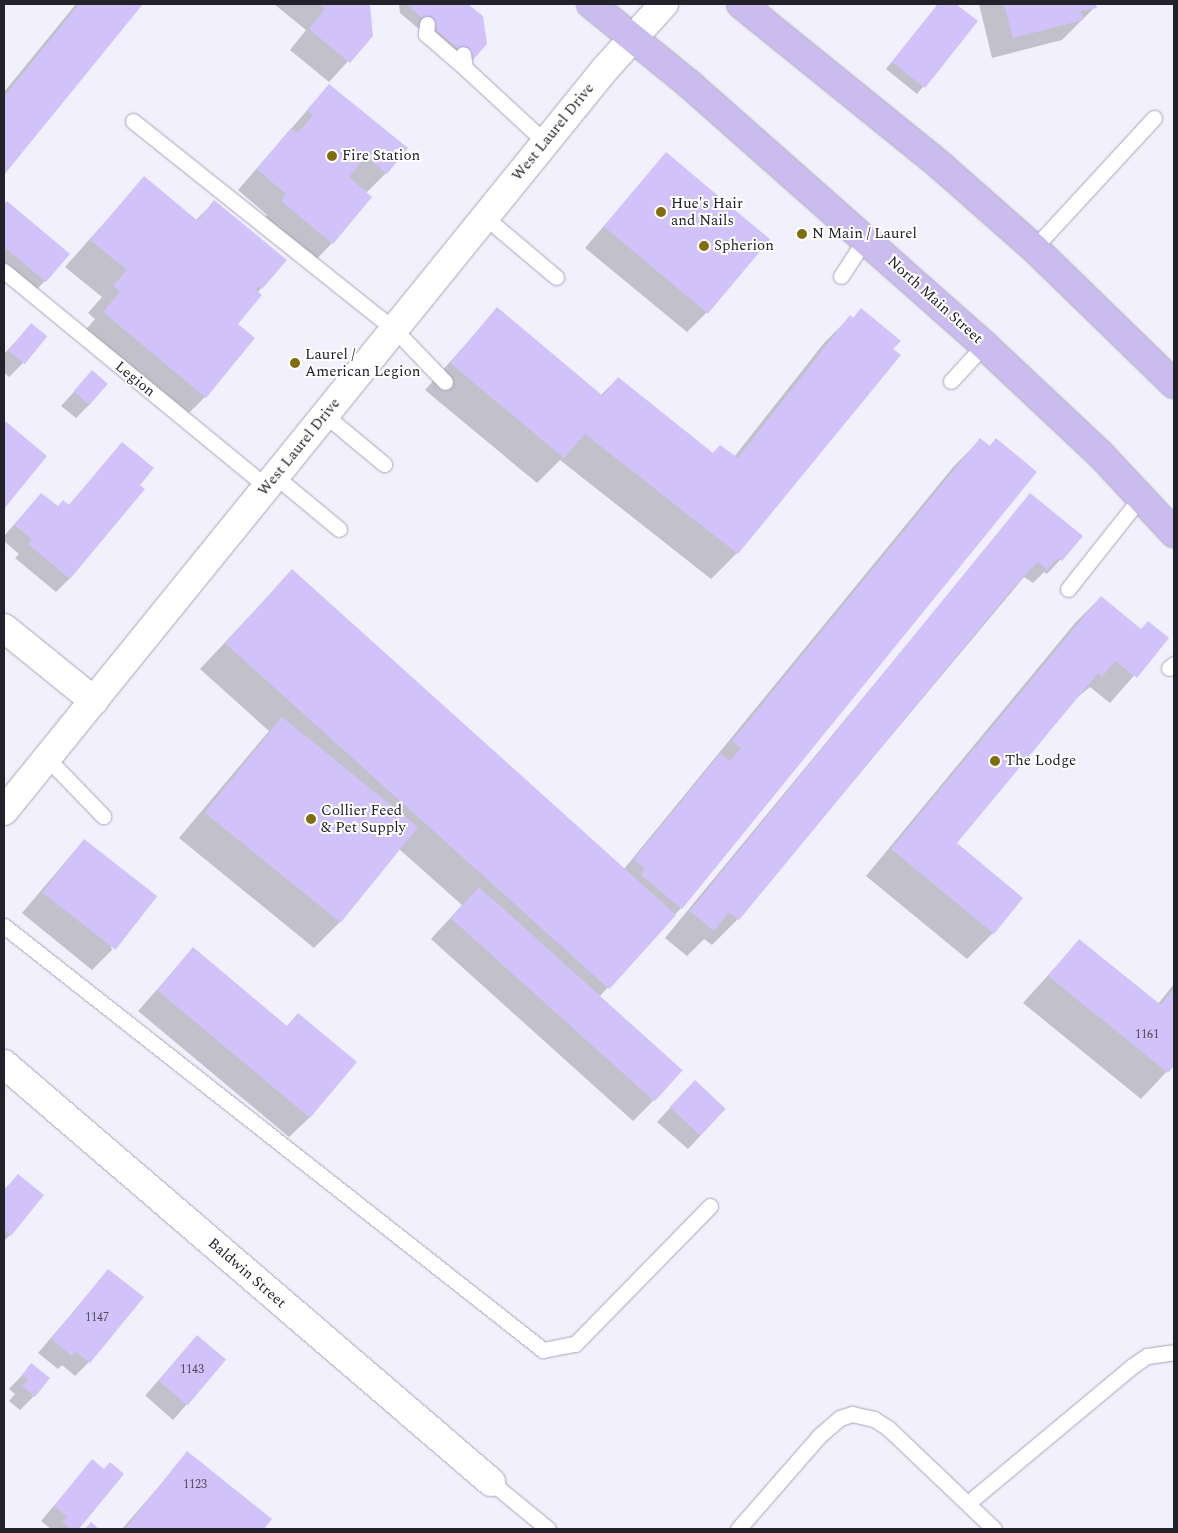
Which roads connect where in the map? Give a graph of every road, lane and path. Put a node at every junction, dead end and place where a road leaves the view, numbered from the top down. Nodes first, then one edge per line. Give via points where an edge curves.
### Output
1 (591, 4) edge
2 (664, 4) edge
3 (741, 4) edge
4 (427, 24) dead end
5 (632, 38) junction
6 (1154, 118) dead end
7 (133, 120) dead end
8 (545, 142) junction
9 (485, 217) junction
10 (866, 238) junction
11 (1034, 248) junction
12 (4, 271) edge
13 (556, 276) dead end
14 (841, 276) dead end
15 (395, 330) junction
16 (984, 345) junction
17 (951, 381) dead end
18 (445, 382) dead end
19 (1174, 384) edge
20 (325, 415) junction
21 (384, 464) dead end
22 (271, 481) junction
23 (1141, 497) junction
24 (339, 529) dead end
25 (1174, 533) edge
26 (1068, 589) dead end
27 (4, 628) edge
28 (94, 701) junction
29 (47, 758) junction
30 (4, 811) edge
31 (103, 816) dead end
32 (4, 926) edge
33 (4, 1064) edge
34 (710, 1206) dead end
35 (1174, 1352) edge
36 (491, 1482) joint
37 (968, 1503) junction
38 (548, 1529) edge
39 (738, 1529) edge
40 (994, 1529) edge

1 - 5 main road, North Main Street
2 - 5 main road, West Laurel Drive
3 - 11 main road via 942,167
4 - 8 lane via 426,34 464,61
5 - 8 main road, West Laurel Drive
5 - 10 main road, North Main Street
6 - 11 lane
7 - 15 lane
8 - 9 main road, West Laurel Drive
9 - 13 lane
9 - 15 main road, West Laurel Drive
10 - 14 lane
10 - 16 main road, North Main Street
11 - 19 main road
12 - 22 lane, Legion
15 - 18 lane
15 - 20 main road, West Laurel Drive
16 - 17 lane
16 - 23 main road, North Main Street
20 - 21 lane
20 - 22 main road, West Laurel Drive
22 - 24 lane, Legion
22 - 28 main road, West Laurel Drive
23 - 25 main road, North Main Street
23 - 26 lane
27 - 28 main road
28 - 29 main road, West Laurel Drive
29 - 30 main road, West Laurel Drive
29 - 31 lane
32 - 34 lane via 543,1350 575,1344
33 - 36 main road, Baldwin Street
35 - 37 lane via 1147,1356 1131,1366
36 - 38 lane
37 - 39 lane via 888,1428 874,1419 852,1414 840,1418 819,1436
37 - 40 lane

